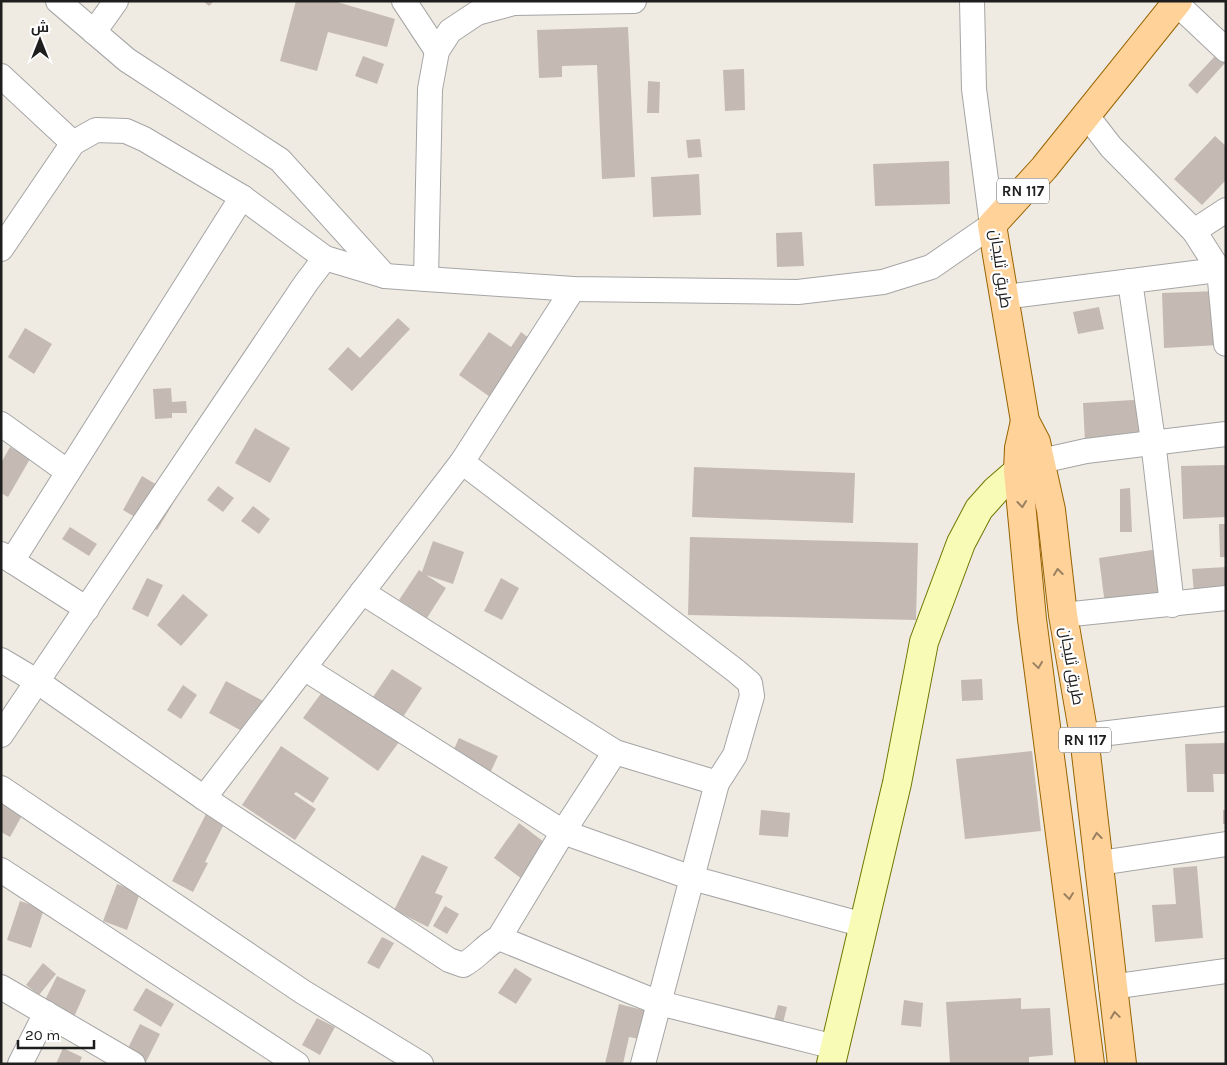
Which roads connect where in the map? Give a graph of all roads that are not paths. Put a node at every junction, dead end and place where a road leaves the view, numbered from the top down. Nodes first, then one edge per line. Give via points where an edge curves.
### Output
1 (58, 1) edge
2 (116, 1) edge
3 (404, 1) edge
4 (634, 1) edge
5 (972, 1) edge
6 (1176, 2) edge
7 (94, 32) junction
8 (1226, 50) edge
9 (438, 51) junction
10 (1, 76) edge
11 (1086, 116) junction
12 (73, 143) junction
13 (242, 197) junction
14 (1226, 210) edge
15 (992, 225) junction
16 (1194, 231) junction
17 (1, 249) edge
18 (325, 258) junction
19 (1223, 270) edge
20 (385, 276) junction
21 (426, 279) junction
22 (1130, 281) junction
23 (573, 289) junction
24 (1004, 297) junction
25 (1226, 344) edge
26 (1, 424) edge
27 (1226, 434) edge
28 (1153, 441) junction
29 (462, 462) junction
30 (1030, 466) junction
31 (68, 472) junction
32 (7, 557) edge
33 (362, 592) junction
34 (1226, 598) edge
35 (1172, 605) junction
36 (87, 609) junction
37 (1064, 615) junction
38 (1, 660) edge
39 (304, 668) junction
40 (38, 682) junction
41 (1226, 719) edge
42 (1, 735) edge
43 (1084, 736) junction
44 (615, 752) junction
45 (717, 783) junction
46 (1, 788) edge
47 (204, 798) junction
48 (563, 832) junction
49 (1226, 844) edge
50 (1100, 863) junction
51 (1, 870) edge
52 (692, 878) junction
53 (864, 925) junction
54 (499, 938) junction
55 (1226, 971) edge
56 (1, 987) edge
57 (1111, 987) junction
58 (659, 1003) junction
59 (46, 1013) junction
60 (833, 1056) edge
61 (293, 1063) edge
62 (20, 1064) edge
63 (133, 1064) edge
64 (421, 1064) edge
65 (643, 1064) edge
66 (1090, 1064) edge
67 (1122, 1064) edge

1 - 7 street
2 - 7 street
3 - 9 street
4 - 9 street via 514,3 477,13 450,31
5 - 15 street via 974,89
6 - 8 street
6 - 11 main road, طريق ثليجان / RN 117
7 - 20 street via 127,60 280,160
9 - 21 street via 430,89
10 - 12 street
11 - 15 main road, طريق ثليجان / RN 117
11 - 16 street via 1111,147
12 - 13 street via 96,130 126,131
12 - 17 street
13 - 18 street
13 - 31 street
14 - 16 street
15 - 23 street via 931,267 884,282 798,292
15 - 24 main road, طريق ثليجان / RN 117
16 - 19 street
18 - 20 street
18 - 36 street
19 - 22 street
19 - 25 street
20 - 21 street
21 - 23 street
22 - 24 street
22 - 28 street
23 - 29 street
24 - 30 main road, طريق ثليجان / RN 117 via 1025,421 1036,442
26 - 31 street
27 - 28 street
28 - 30 street via 1086,451
28 - 35 street
29 - 33 street
29 - 45 street via 750,683 752,696 735,755
37 -> 30 main road, طريق ثليجان / RN 117 via 1051,510
30 - 53 street via 996,490 980,509 966,534 924,642
30 -> 66 main road, طريق ثليجان / RN 117 via 1032,620
31 - 32 street
32 - 36 street
33 - 39 street
33 - 44 street
34 - 35 street
35 - 37 street
36 - 40 street
37 - 43 main road, طريق ثليجان / RN 117
38 - 40 street
39 - 47 street
39 - 48 street
40 - 42 street
40 - 47 street
41 - 43 street
50 -> 43 main road, طريق ثليجان / RN 117
44 - 45 street
44 - 48 street
45 - 52 street
46 - 64 street via 303,992
47 - 54 street via 449,960 463,965
48 - 52 street
48 - 54 street
49 - 50 street
50 - 57 main road, طريق ثليجان / RN 117
51 - 61 street
52 - 53 street
52 - 58 street
53 - 60 street
54 - 58 street
55 - 57 street
56 - 59 street
67 -> 57 main road, طريق ثليجان / RN 117
58 - 60 street
58 - 65 street
59 - 62 street
59 - 63 street

